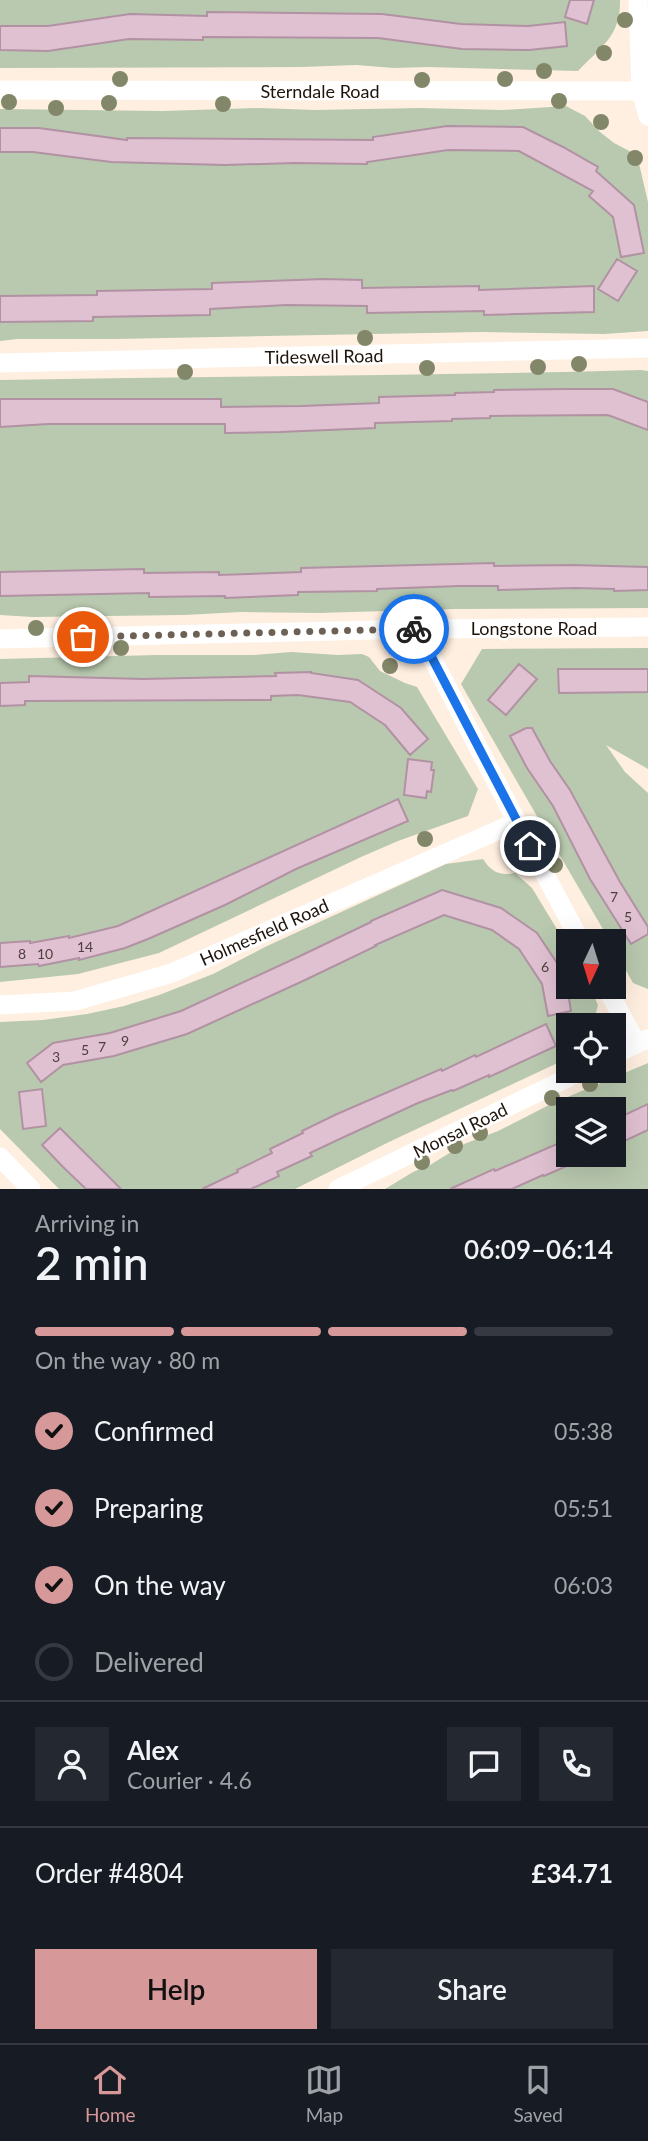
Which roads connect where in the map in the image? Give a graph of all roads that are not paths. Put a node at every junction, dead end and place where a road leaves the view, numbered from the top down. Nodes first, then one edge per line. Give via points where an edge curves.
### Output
1 (638, 0) edge
2 (0, 90) edge
3 (641, 91) junction
4 (648, 116) edge
5 (648, 348) edge
6 (0, 363) edge
7 (648, 627) edge
8 (417, 629) junction
9 (0, 639) edge
10 (517, 822) junction
11 (574, 929) edge
12 (614, 999) edge
13 (0, 1005) edge
14 (643, 1042) edge
15 (626, 1050) edge
16 (557, 1083) edge
17 (0, 1157) edge
18 (31, 1189) edge
19 (338, 1189) edge

1 - 3 street
2 - 3 street, Sterndale Road
3 - 4 street
5 - 6 street, Tideswell Road
7 - 8 street, Longstone Road
8 - 9 street, Longstone Road
8 - 10 street
10 - 11 street
10 - 13 street, Holmesfield Road via 172,972 75,1001
12 - 14 street
14 - 15 street
16 - 19 street, Monsal Road
17 - 18 street

